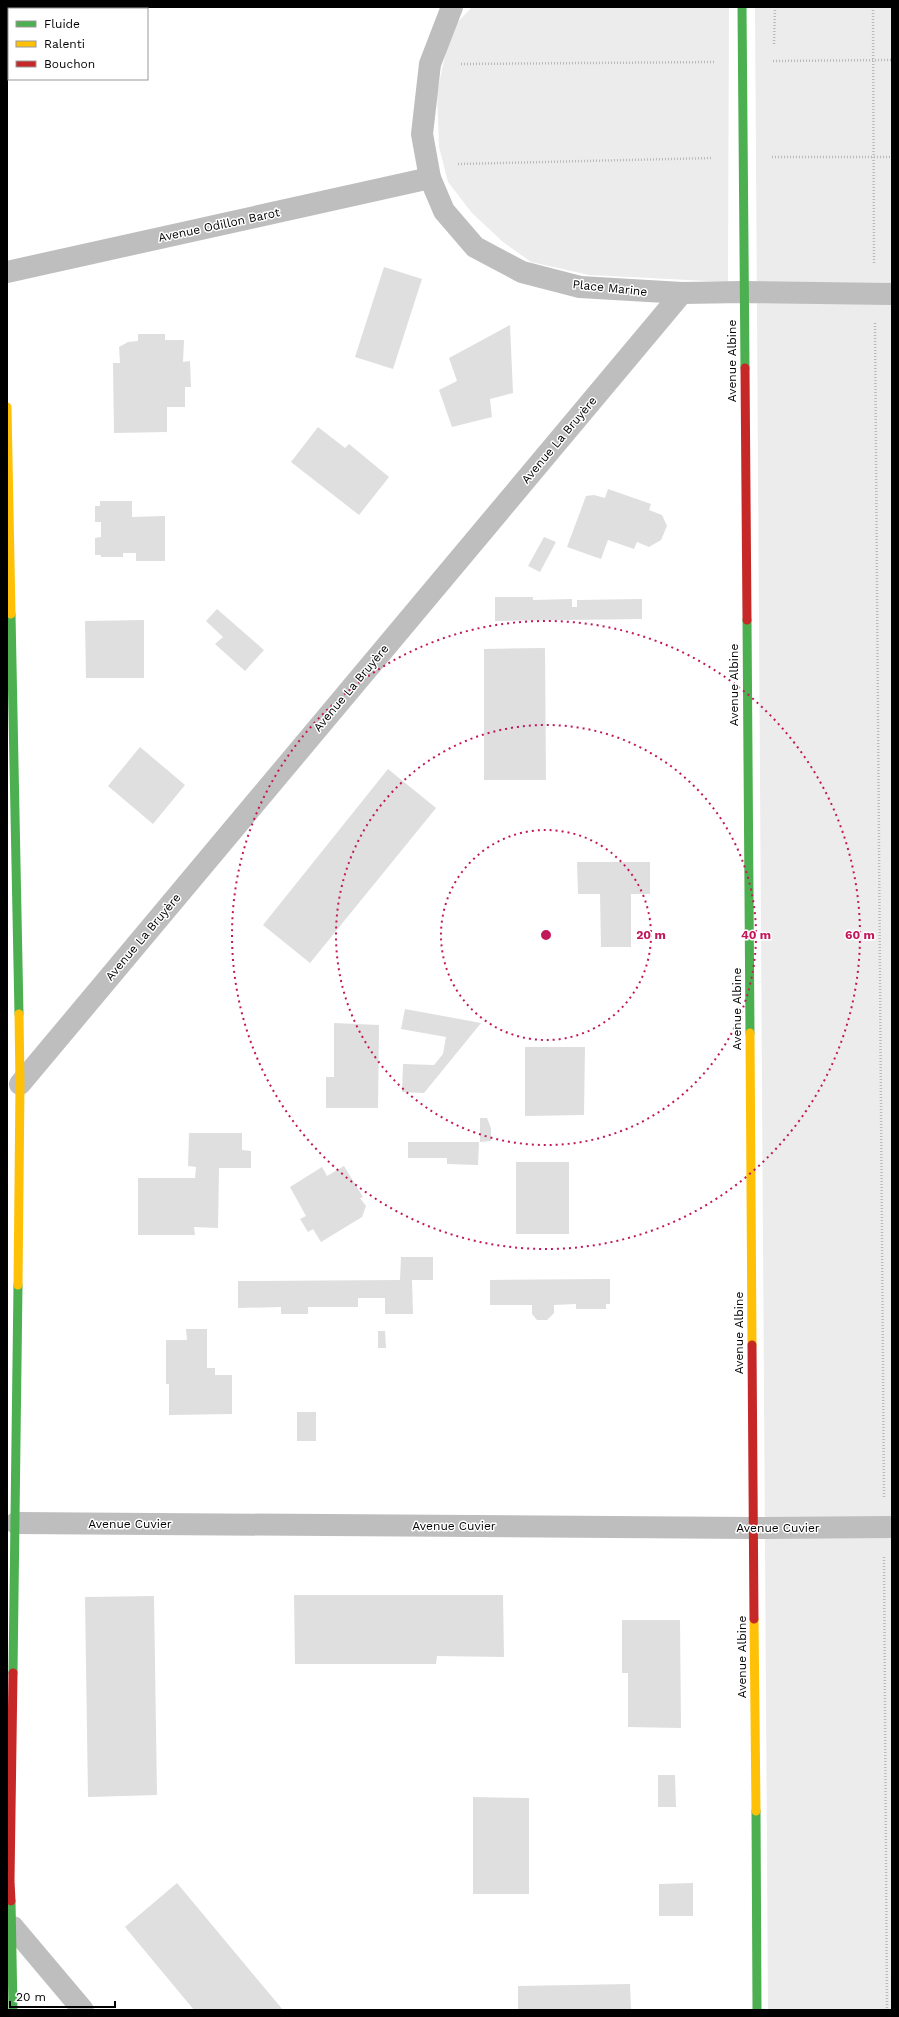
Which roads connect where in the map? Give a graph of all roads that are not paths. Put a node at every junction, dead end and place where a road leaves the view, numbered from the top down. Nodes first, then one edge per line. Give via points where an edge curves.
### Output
1 (742, 7) edge
2 (448, 8) edge
3 (429, 172) junction
4 (7, 272) edge
5 (743, 292) junction
6 (682, 293) junction
7 (883, 294) edge
8 (7, 407) edge
9 (20, 1084) junction
10 (16, 1523) junction
11 (888, 1527) edge
12 (753, 1528) junction
13 (8, 1881) edge
14 (13, 1927) junction
15 (13, 2010) edge
16 (84, 2010) edge
17 (757, 2010) edge

1 - 5 street, Avenue Albine
2 - 3 street, Place Marine via 430,64 422,134
3 - 4 street, Avenue Odillon Barot
3 - 6 street, Place Marine via 444,211 475,247 522,272 580,287
5 - 6 street, Place Marine
5 - 7 street, Place Marine
5 - 12 street, Avenue Albine
6 - 9 street, Avenue La Bruyère
8 - 9 street
9 - 10 street
10 - 12 street, Avenue Cuvier
10 - 13 street
11 - 12 street, Avenue Cuvier
12 - 17 street, Avenue Albine
13 - 14 street
14 - 15 street
14 - 16 street

